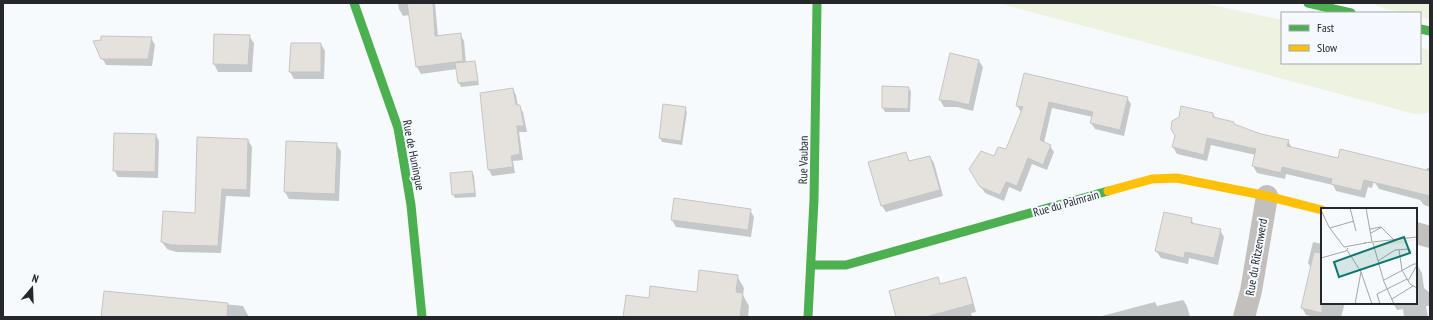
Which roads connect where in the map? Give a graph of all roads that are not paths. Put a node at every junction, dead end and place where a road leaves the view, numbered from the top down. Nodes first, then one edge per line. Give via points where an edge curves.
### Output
1 (354, 3) edge
2 (817, 3) edge
3 (1308, 3) edge
4 (1347, 12) edge
5 (1266, 196) junction
6 (1321, 210) edge
7 (1417, 233) edge
8 (1430, 237) edge
9 (812, 265) junction
10 (422, 317) edge
11 (808, 317) edge
12 (1244, 317) edge

1 - 10 street, Rue de Huningue via 398,128 411,205
2 - 9 street, Rue Vauban
3 - 4 street
5 - 6 street, Rue du Palmrain
5 - 9 street, Rue du Palmrain via 1177,178 1152,179 846,265
5 - 12 street, Rue du Ritzenwerd via 1251,291
7 - 8 street
9 - 11 street, Rue Vauban

